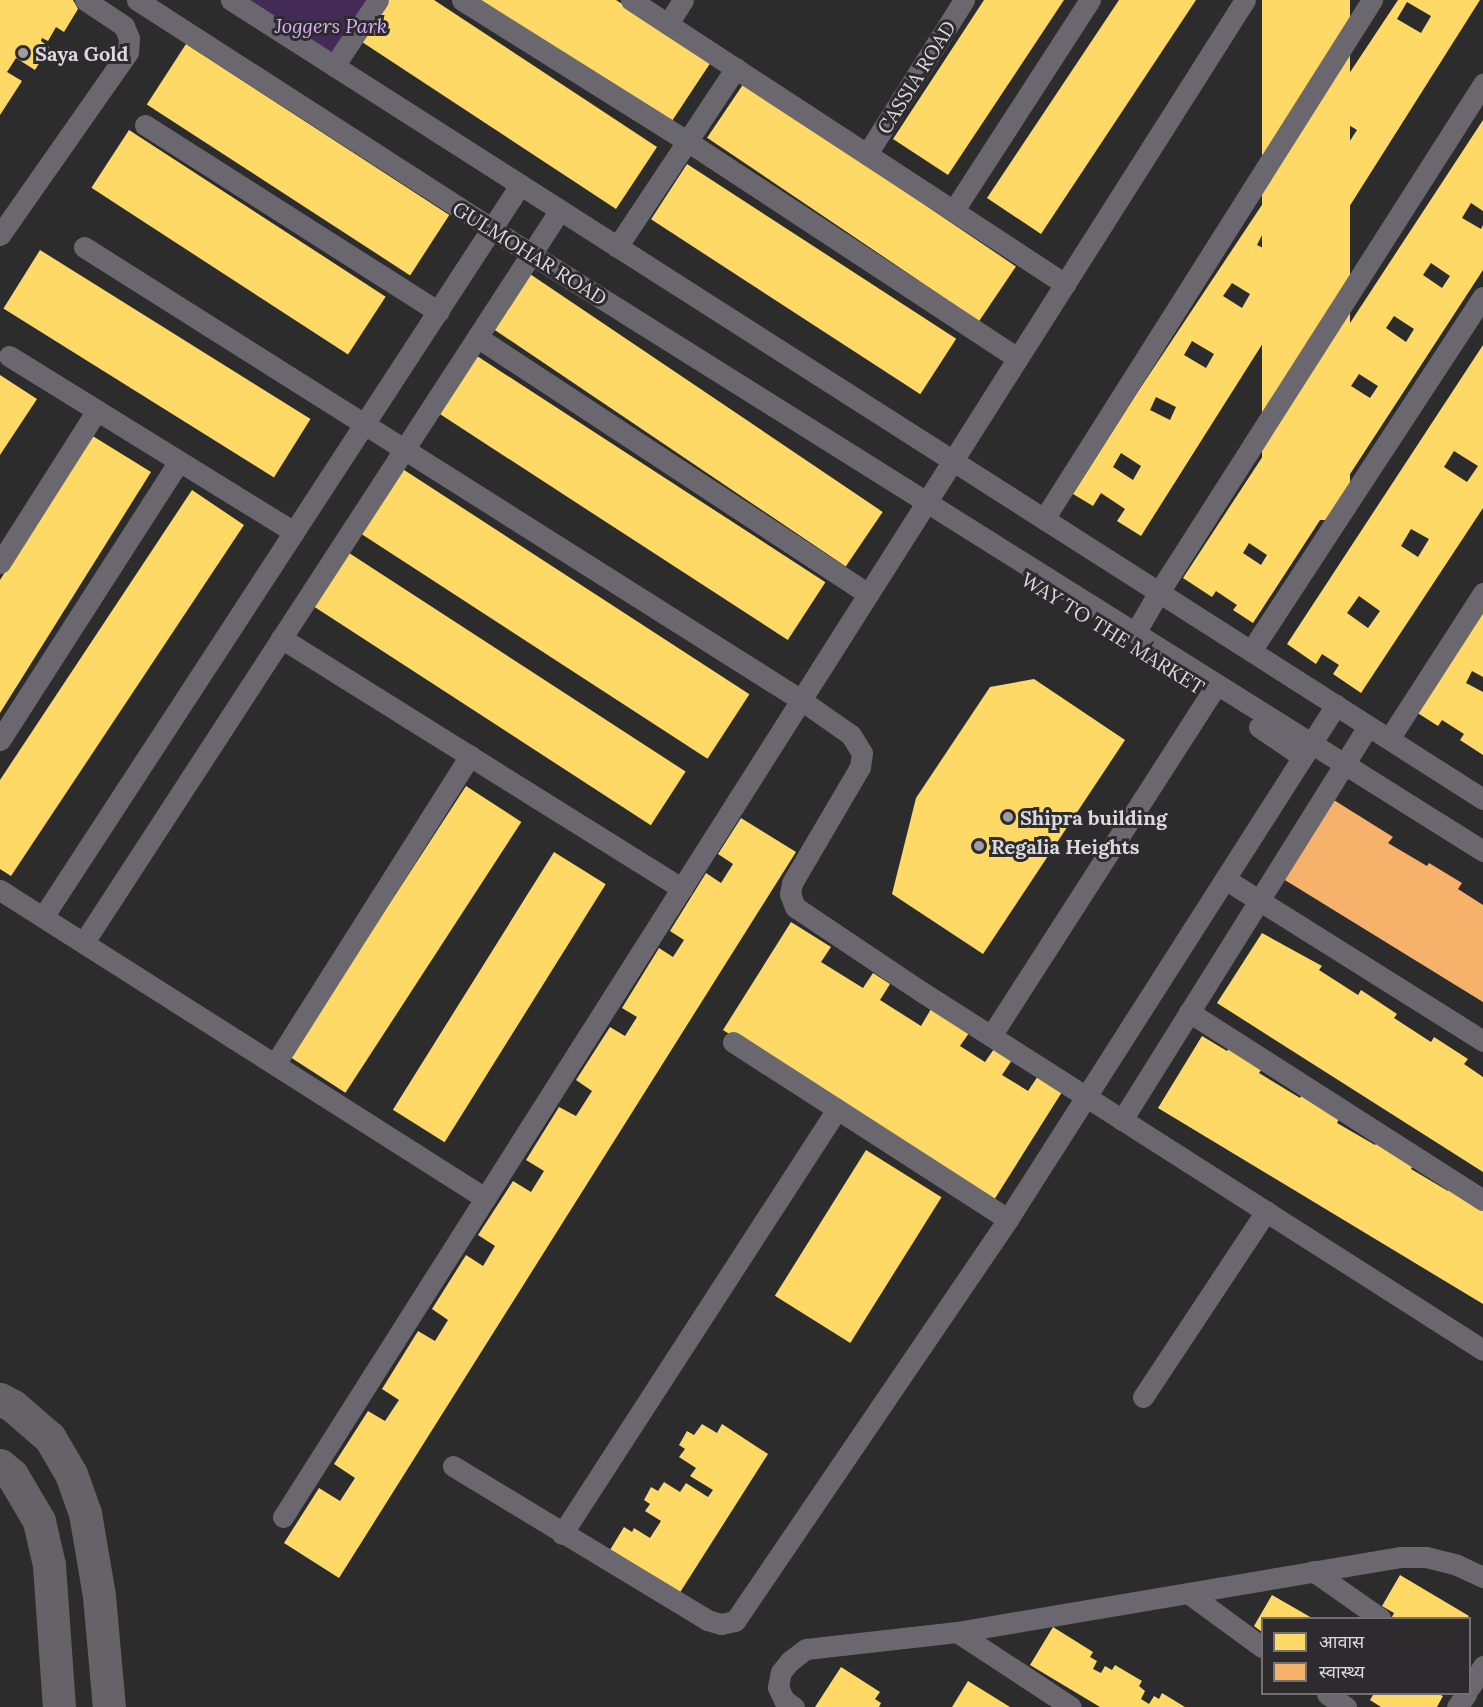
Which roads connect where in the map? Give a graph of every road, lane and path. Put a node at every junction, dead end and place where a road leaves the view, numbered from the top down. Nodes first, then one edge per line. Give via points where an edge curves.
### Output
1 (85, 0) edge
2 (137, 0) edge
3 (231, 0) edge
4 (378, 0) edge
5 (462, 0) edge
6 (632, 0) edge
7 (683, 0) edge
8 (964, 0) edge
9 (1090, 0) edge
10 (1245, 0) edge
11 (1372, 0) edge
12 (668, 24) junction
13 (334, 66) junction
14 (736, 68) junction
15 (1483, 84) edge
16 (145, 125) dead end
17 (687, 141) junction
18 (867, 154) junction
19 (520, 185) junction
20 (560, 210) junction
21 (954, 210) junction
22 (492, 229) junction
23 (0, 235) edge
24 (84, 247) dead end
25 (617, 247) junction
26 (531, 254) junction
27 (1065, 284) junction
28 (1483, 297) edge
29 (438, 312) junction
30 (477, 337) junction
31 (9, 356) dead end
32 (1017, 358) junction
33 (97, 411) junction
34 (364, 424) junction
35 (404, 450) junction
36 (179, 461) junction
37 (953, 461) junction
38 (924, 507) junction
39 (1044, 519) junction
40 (294, 532) junction
41 (0, 563) edge
42 (1158, 592) junction
43 (1483, 593) edge
44 (868, 594) junction
45 (1136, 633) junction
46 (281, 638) junction
47 (1251, 651) junction
48 (1214, 690) junction
49 (801, 700) junction
50 (1336, 705) junction
51 (1368, 726) junction
52 (0, 740) edge
53 (1389, 740) junction
54 (1307, 750) junction
55 (470, 756) junction
56 (1344, 764) junction
57 (1483, 799) edge
58 (1483, 851) edge
59 (1225, 879) junction
60 (682, 889) junction
61 (0, 890) edge
62 (1259, 900) junction
63 (43, 917) junction
64 (84, 942) junction
65 (1189, 1012) junction
66 (990, 1036) junction
67 (1483, 1041) edge
68 (733, 1042) dead end
69 (275, 1064) junction
70 (1086, 1097) junction
71 (837, 1109) junction
72 (1122, 1120) junction
73 (485, 1198) junction
74 (1483, 1200) edge
75 (1266, 1211) junction
76 (1008, 1219) junction
77 (1483, 1350) edge
78 (1143, 1397) dead end
79 (0, 1399) edge
80 (0, 1465) edge
81 (453, 1466) dead end
82 (283, 1517) dead end
83 (562, 1534) junction
84 (1313, 1571) junction
85 (1483, 1577) edge
86 (1188, 1593) junction
87 (1379, 1617) edge
88 (957, 1632) junction
89 (1261, 1646) edge
90 (1328, 1695) edge
91 (59, 1707) edge
92 (109, 1707) edge
93 (794, 1707) edge
94 (1071, 1707) edge
95 (1346, 1707) edge

1 - 23 street via 124,26 129,38 128,52
2 - 22 street, GULMOHAR ROAD
3 - 13 street
4 - 13 street
5 - 17 street
6 - 12 street
7 - 12 street
8 - 18 street, CASSIA ROAD
9 - 21 street
10 - 27 street
11 - 39 street
12 - 14 street
13 - 19 street
14 - 17 street
14 - 18 street
15 - 42 street
16 - 29 street
17 - 25 street
17 - 32 street
18 - 21 street
19 - 20 street
19 - 22 street
20 - 25 street
20 - 26 street
21 - 27 street
22 - 26 street, GULMOHAR ROAD
22 - 29 street
24 - 34 street
25 - 37 street
26 - 30 street
26 - 38 street, GULMOHAR ROAD
27 - 32 street
28 - 47 street
29 - 34 street
30 - 35 street
30 - 44 street
31 - 33 street
32 - 37 street
33 - 36 street
33 - 41 street
34 - 35 street
34 - 40 street
35 - 46 street
35 - 49 street
36 - 40 street
36 - 52 street
37 - 38 street
37 - 39 street
38 - 44 street
38 - 45 street
38 - 48 street, WAY TO THE MARKET via 1017,573 1160,662
39 - 42 street
40 - 63 street
42 - 45 street
42 - 47 street
43 - 53 street
44 - 49 street
45 - 48 street
46 - 55 street
46 - 64 street
47 - 50 street
48 - 54 street, WAY TO THE MARKET
48 - 66 street
49 - 60 street
49 - 66 street via 851,735 862,753 861,767 792,884 790,894 795,906
50 - 51 street
50 - 54 street
51 - 53 street
51 - 56 street
53 - 57 street
54 - 56 street, WAY TO THE MARKET
54 - 59 street
55 - 60 street
55 - 69 street
56 - 58 street, WAY TO THE MARKET
56 - 62 street
59 - 62 street
59 - 70 street
60 - 73 street
61 - 63 street
62 - 65 street
62 - 67 street
63 - 64 street
64 - 69 street
65 - 72 street
65 - 74 street
66 - 70 street
68 - 71 street
69 - 73 street
70 - 72 street
70 - 76 street
71 - 76 street
71 - 83 street
72 - 75 street
73 - 82 street
75 - 77 street
75 - 78 street
76 - 83 street via 735,1621 721,1624 707,1620
79 - 92 highway via 50,1438 71,1473 81,1503 99,1596
80 - 91 highway via 12,1475 39,1521 49,1565
81 - 83 street
84 - 85 street via 1400,1557 1426,1557 1458,1564
84 - 86 street
84 - 87 street
86 - 88 street
86 - 89 street
88 - 93 street via 806,1649 781,1672 778,1687 784,1700
88 - 94 street
90 - 95 street

